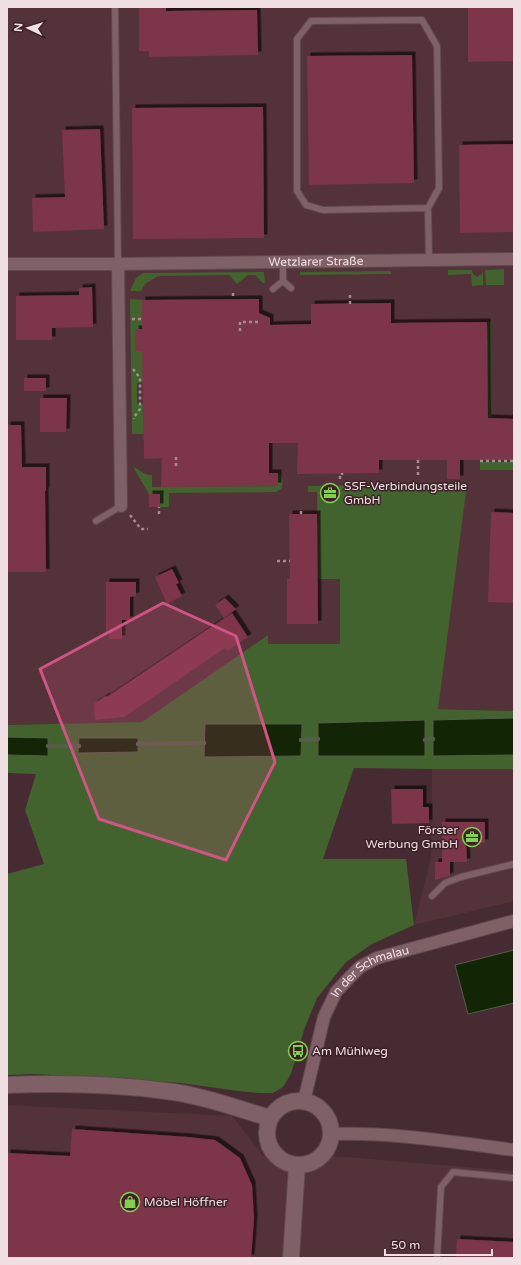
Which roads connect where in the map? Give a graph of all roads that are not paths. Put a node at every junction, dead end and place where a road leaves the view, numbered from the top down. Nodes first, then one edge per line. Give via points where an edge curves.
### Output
1 (115, 7) edge
2 (428, 208) junction
3 (429, 260) junction
4 (514, 260) edge
5 (283, 262) junction
6 (7, 264) edge
7 (118, 264) junction
8 (283, 281) junction
9 (291, 288) dead end
10 (273, 289) dead end
11 (121, 506) joint
12 (96, 521) dead end
13 (514, 864) edge
14 (432, 896) dead end
15 (514, 921) edge
16 (7, 1085) edge
17 (304, 1101) junction
18 (270, 1118) junction
19 (331, 1134) junction
20 (514, 1150) edge
21 (297, 1165) junction
22 (514, 1178) edge
23 (291, 1258) edge
24 (437, 1258) edge

1 - 7 lane
2 - 2 lane via 323,210 306,205 297,190 296,39 311,21 422,20 437,46 439,188
2 - 3 lane
3 - 4 street, Wetzlarer Straße
3 - 5 street, Wetzlarer Straße
5 - 7 street, Wetzlarer Straße
5 - 8 lane
6 - 7 street, Wetzlarer Straße
7 - 11 street
8 - 9 lane
8 - 10 lane
11 - 12 lane
13 - 14 lane via 445,883
15 - 17 street, In der Schmalau via 378,958 348,978 336,992 324,1017
16 - 18 main road via 108,1086 167,1091
17 - 18 main road via 284,1104
17 - 19 main road via 313,1103 326,1116
18 - 21 main road via 266,1128 270,1149 286,1163
19 - 20 street via 398,1135
19 - 21 main road via 329,1144 320,1157 307,1164
21 - 23 main road
22 - 24 lane via 453,1172 441,1187

